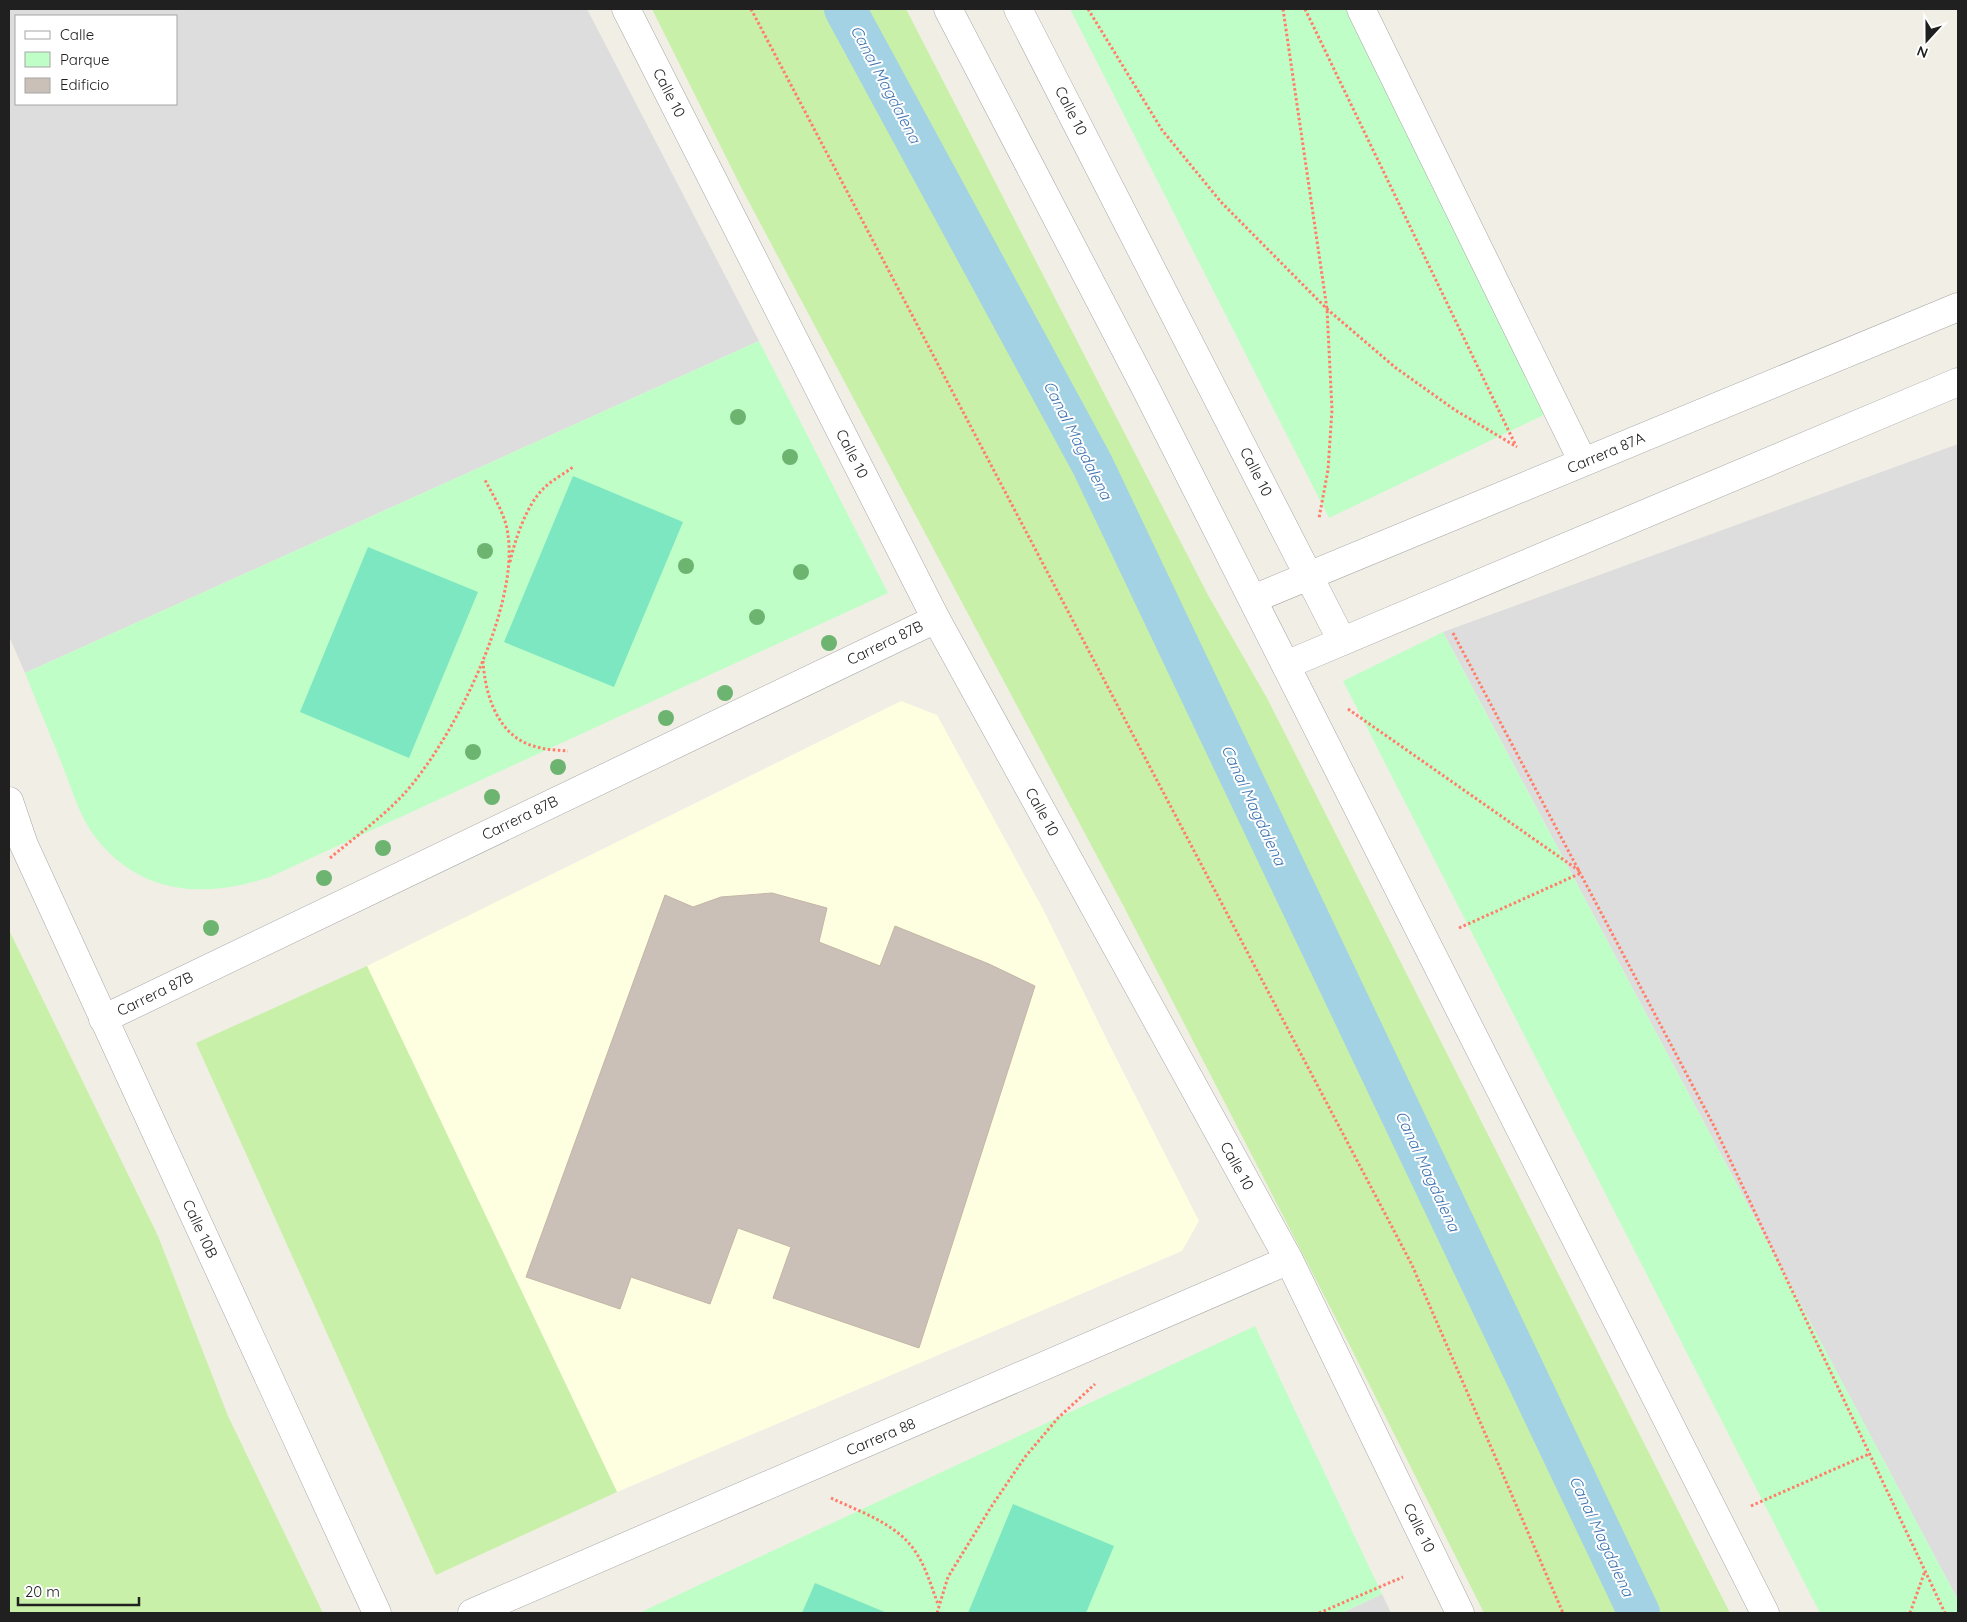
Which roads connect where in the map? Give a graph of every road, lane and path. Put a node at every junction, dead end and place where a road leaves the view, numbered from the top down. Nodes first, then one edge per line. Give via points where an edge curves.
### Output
1 (626, 9) edge
2 (751, 9) edge
3 (948, 9) edge
4 (1018, 9) edge
5 (1088, 9) edge
6 (1283, 9) edge
7 (1305, 9) edge
8 (1361, 9) edge
9 (1958, 306) edge
10 (1328, 309) junction
11 (1958, 382) edge
12 (1517, 447) junction
13 (1583, 462) junction
14 (573, 467) dead end
15 (485, 480) dead end
16 (1534, 483) junction
17 (508, 570) junction
18 (1309, 576) junction
19 (1253, 599) junction
20 (1436, 602) junction
21 (936, 618) junction
22 (1342, 641) junction
23 (483, 660) junction
24 (1286, 665) junction
25 (1342, 704) dead end
26 (568, 751) dead end
27 (9, 800) edge
28 (16, 834) edge
29 (330, 858) dead end
30 (1581, 873) junction
31 (1426, 942) junction
32 (103, 1019) junction
33 (1289, 1260) junction
34 (1102, 1377) dead end
35 (1869, 1454) junction
36 (788, 1477) junction
37 (1718, 1520) junction
38 (1435, 1562) junction
39 (1925, 1570) junction
40 (938, 1605) junction
41 (377, 1613) edge
42 (472, 1613) edge
43 (936, 1613) edge
44 (1319, 1613) edge
45 (1460, 1613) edge
46 (1563, 1613) edge
47 (1765, 1613) edge
48 (1910, 1613) edge
49 (1945, 1613) edge

1 - 21 street, Calle 10
2 - 46 path via 1412,1265
3 - 19 street
4 - 18 street, Calle 10
5 - 10 path via 1162,130 1221,202
6 - 10 path
7 - 12 path
8 - 13 street
9 - 13 street, Carrera 87A
10 - 12 path via 1396,368 1455,410
10 - 18 path via 1331,420 1328,470
11 - 20 street
12 - 16 path
13 - 16 street, Carrera 87A
14 - 17 path via 544,488 524,518
15 - 17 path via 498,504 508,535
16 - 18 street, Carrera 87A
17 - 23 path via 501,610
18 - 19 street, Carrera 87A
18 - 22 street, Calle 10
19 - 24 street
20 - 22 street
20 - 30 path
21 - 32 street, Carrera 87B
21 - 33 street, Calle 10
22 - 24 street
23 - 26 path via 489,701 502,724 518,739 536,747
23 - 29 path via 449,730 428,764 402,796
24 - 31 street
25 - 30 path
27 - 28 street, Calle 10B
28 - 32 street, Calle 10B
30 - 31 path
30 - 35 path via 1714,1126
31 - 37 street
32 - 41 street, Calle 10B
33 - 36 street, Carrera 88
33 - 38 street, Calle 10
34 - 40 path via 1058,1418 1025,1457 948,1577
35 - 37 path
35 - 39 path
36 - 40 path via 892,1527 914,1549
36 - 42 street, Carrera 88
37 - 47 street
38 - 44 path
38 - 45 street, Calle 10
39 - 48 path
39 - 49 path
40 - 43 path

